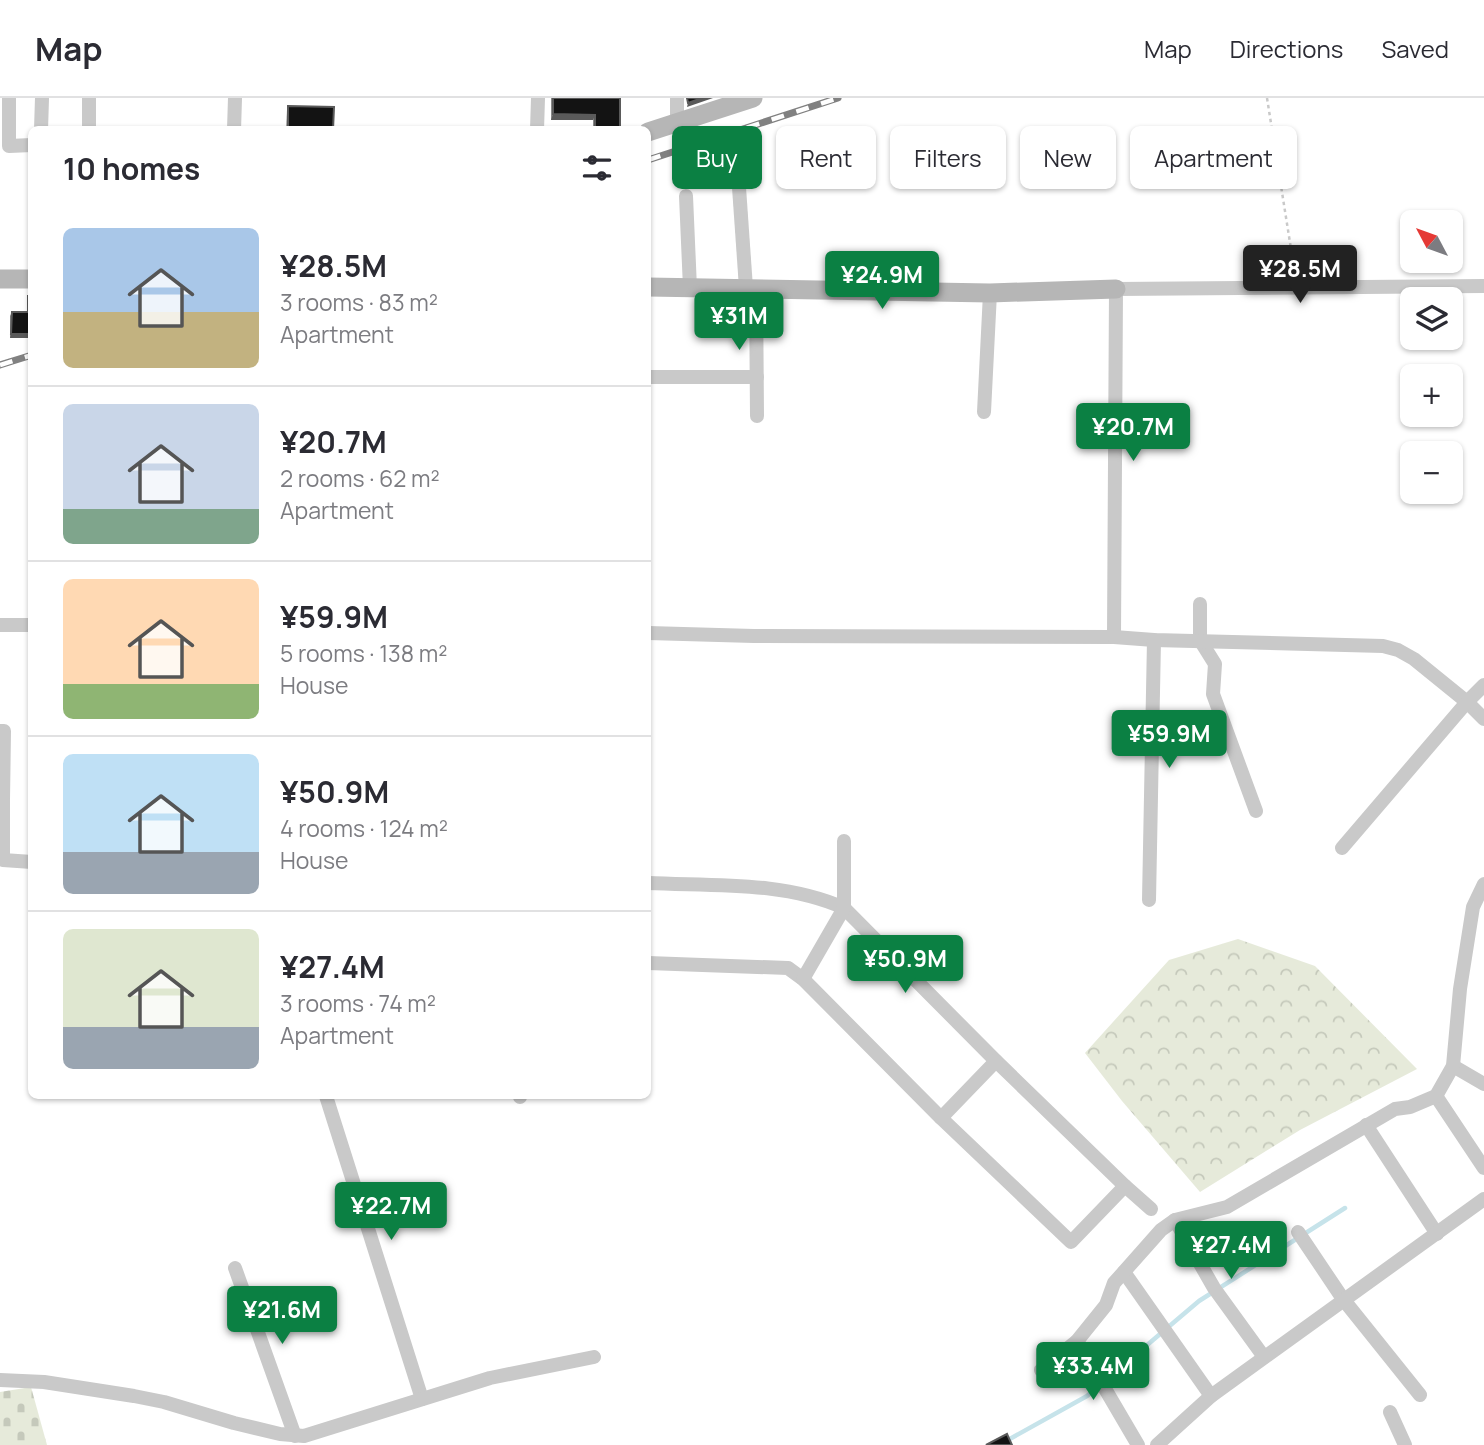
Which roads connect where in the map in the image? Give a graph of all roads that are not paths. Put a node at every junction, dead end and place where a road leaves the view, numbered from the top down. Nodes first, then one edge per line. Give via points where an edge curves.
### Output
1 (9, 98) edge
2 (42, 98) edge
3 (89, 98) edge
4 (235, 98) edge
5 (538, 98) edge
6 (677, 98) edge
7 (752, 98) edge
8 (677, 122) junction
9 (41, 126) edge
10 (89, 126) edge
11 (234, 126) edge
12 (537, 126) edge
13 (651, 131) edge
14 (28, 145) edge
15 (740, 189) edge
16 (686, 195) dead end
17 (0, 279) edge
18 (28, 279) edge
19 (1484, 286) edge
20 (651, 287) edge
21 (690, 288) junction
22 (751, 288) junction
23 (1116, 289) junction
24 (990, 293) junction
25 (651, 377) edge
26 (757, 377) junction
27 (984, 412) dead end
28 (757, 416) dead end
29 (1200, 604) dead end
30 (0, 625) edge
31 (28, 625) edge
32 (651, 633) edge
33 (1114, 637) junction
34 (1154, 640) junction
35 (1200, 640) junction
36 (1484, 685) edge
37 (1467, 702) junction
38 (1484, 719) edge
39 (0, 731) edge
40 (1, 800) edge
41 (1256, 811) dead end
42 (844, 841) dead end
43 (1342, 848) dead end
44 (28, 862) edge
45 (651, 883) edge
46 (1484, 884) edge
47 (1149, 900) dead end
48 (845, 908) junction
49 (651, 963) edge
50 (803, 979) junction
51 (996, 1061) junction
52 (1454, 1066) junction
53 (1484, 1084) edge
54 (1436, 1096) junction
55 (327, 1099) edge
56 (942, 1118) junction
57 (1366, 1125) junction
58 (1484, 1168) edge
59 (1125, 1186) junction
60 (1484, 1199) edge
61 (1151, 1209) dead end
62 (1175, 1220) junction
63 (1298, 1232) dead end
64 (1437, 1234) junction
65 (235, 1268) dead end
66 (1124, 1272) junction
67 (1343, 1299) junction
68 (1077, 1341) junction
69 (594, 1357) dead end
70 (1264, 1357) junction
71 (1041, 1370) dead end
72 (0, 1380) edge
73 (1420, 1395) dead end
74 (1211, 1396) junction
75 (422, 1399) junction
76 (1390, 1412) dead end
77 (295, 1436) junction
78 (1138, 1445) edge
79 (1157, 1445) edge
80 (1404, 1445) edge

1 - 14 street via 9,146
2 - 9 street
3 - 10 street
4 - 11 street
5 - 12 street
6 - 8 street
7 - 8 street
8 - 13 street
15 - 22 street
16 - 21 street
17 - 18 street
19 - 23 street
20 - 21 street
21 - 22 street
22 - 24 street
22 - 26 street
23 - 24 street
23 - 33 street
24 - 27 street
25 - 26 street
26 - 28 street
29 - 35 street
30 - 31 street
32 - 33 street
33 - 34 street
34 - 35 street
34 - 47 street
35 - 37 street via 1383,646 1415,660
35 - 41 street via 1215,664 1213,694
36 - 37 street
37 - 38 street
37 - 43 street
39 - 40 street via 4,731
40 - 44 street via 3,860
42 - 48 street
45 - 48 street via 769,888
46 - 52 street via 1473,907
48 - 50 street
48 - 51 street
49 - 50 street via 788,968
50 - 56 street
51 - 56 street
51 - 59 street
52 - 53 street
52 - 54 street
54 - 57 street via 1395,1109
54 - 58 street
55 - 75 street
56 - 59 street via 1071,1242
57 - 62 street via 1227,1207
57 - 64 street
59 - 61 street
60 - 64 street
62 - 66 street
62 - 70 street via 1214,1288
63 - 67 street
64 - 67 street
65 - 77 street
66 - 68 street via 1114,1283 1106,1305
66 - 74 street
67 - 70 street
67 - 73 street
68 - 71 street
68 - 78 street
69 - 75 street via 490,1378
70 - 74 street
72 - 77 street via 44,1382 164,1402
74 - 79 street
75 - 77 street via 313,1435
76 - 80 street

